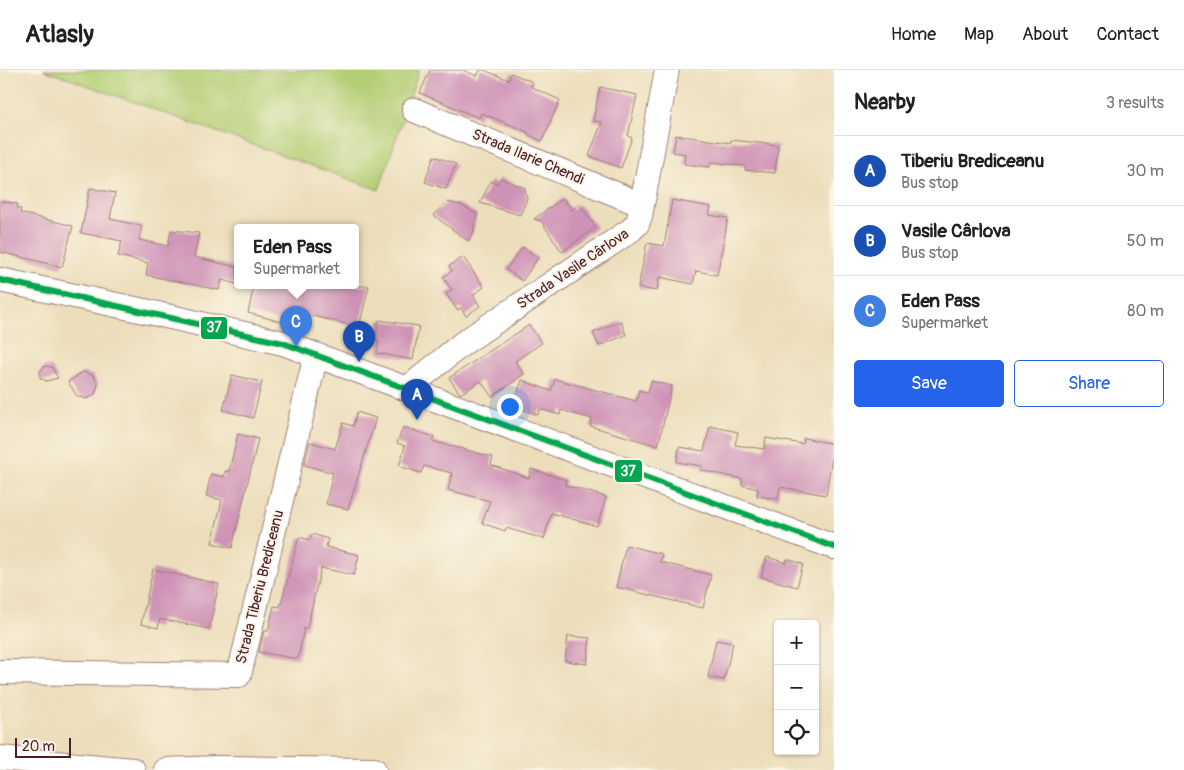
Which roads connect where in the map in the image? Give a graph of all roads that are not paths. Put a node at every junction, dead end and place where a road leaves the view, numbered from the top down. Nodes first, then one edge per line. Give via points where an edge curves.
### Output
1 (667, 70) edge
2 (414, 110) dead end
3 (642, 205) junction
4 (0, 280) edge
5 (316, 355) junction
6 (408, 389) junction
7 (834, 544) edge
8 (0, 672) edge
9 (0, 758) edge
10 (133, 770) edge
11 (166, 770) edge
12 (374, 770) edge

1 - 3 street, Strada Vasile Cârlova
2 - 3 street, Strada Ilarie Chendi
3 - 6 street, Strada Vasile Cârlova via 637,224 631,230 462,344
4 - 5 street via 273,341
5 - 6 street
5 - 8 street, Strada Tiberiu Brediceanu via 239,675
6 - 7 street
9 - 10 street
11 - 12 street

